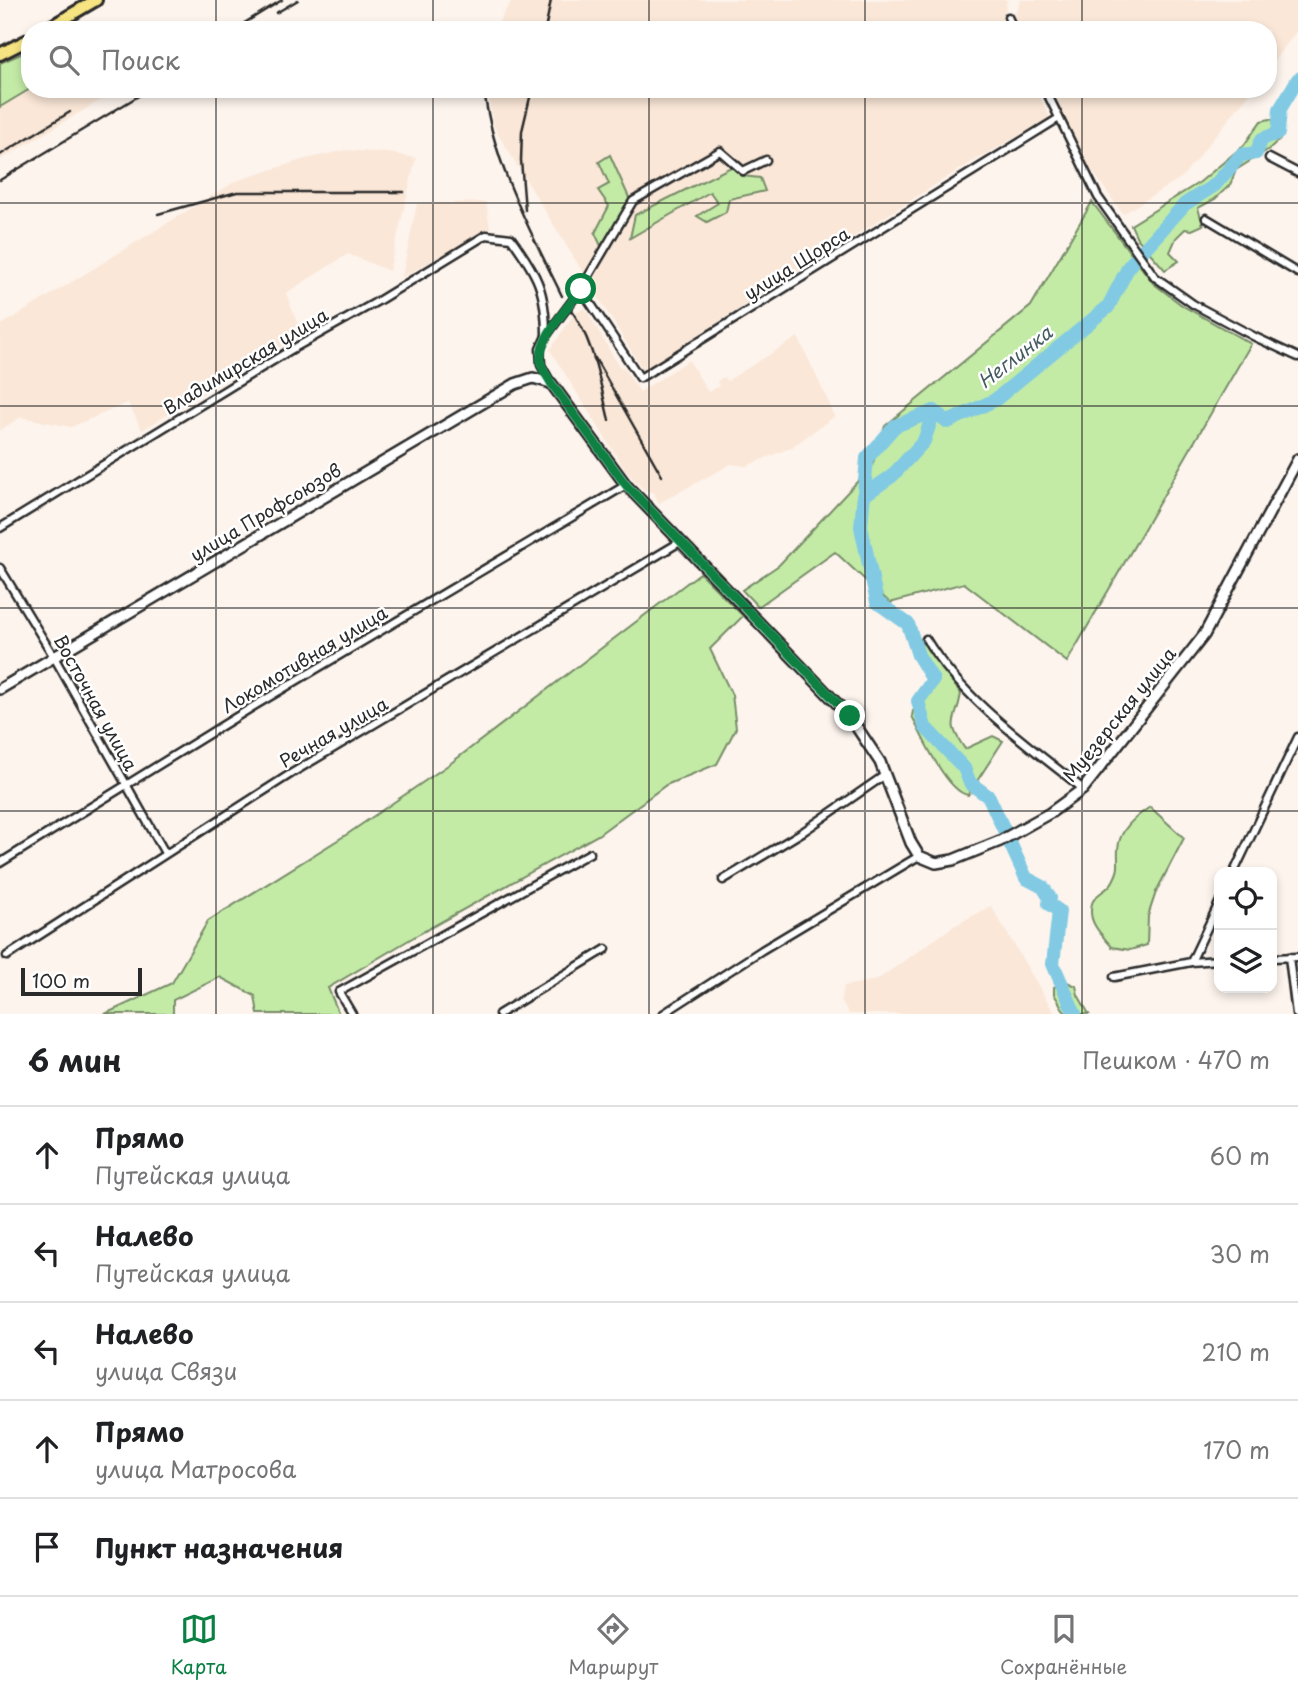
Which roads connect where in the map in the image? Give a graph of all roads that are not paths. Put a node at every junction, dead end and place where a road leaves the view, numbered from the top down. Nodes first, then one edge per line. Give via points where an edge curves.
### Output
1 (96, 0) edge
2 (1008, 17) dead end
3 (60, 21) edge
4 (1010, 21) edge
5 (21, 44) edge
6 (0, 54) edge
7 (1049, 98) edge
8 (1059, 118) junction
9 (1269, 158) dead end
10 (766, 160) dead end
11 (1298, 173) edge
12 (1206, 218) dead end
13 (1298, 272) edge
14 (581, 289) junction
15 (546, 336) junction
16 (1298, 357) edge
17 (551, 383) junction
18 (1298, 459) edge
19 (626, 485) junction
20 (0, 527) edge
21 (680, 542) junction
22 (0, 568) edge
23 (926, 639) dead end
24 (54, 657) junction
25 (0, 689) edge
26 (1298, 737) edge
27 (885, 775) junction
28 (125, 785) junction
29 (1083, 789) junction
30 (165, 853) junction
31 (590, 853) dead end
32 (919, 856) junction
33 (0, 863) edge
34 (1236, 867) edge
35 (723, 880) dead end
36 (1214, 914) edge
37 (606, 949) dead end
38 (7, 956) dead end
39 (1289, 957) junction
40 (1298, 957) edge
41 (1277, 958) edge
42 (1214, 960) edge
43 (1191, 962) junction
44 (1114, 976) dead end
45 (352, 1014) edge
46 (499, 1014) edge
47 (663, 1014) edge
48 (1296, 1014) edge

1 - 3 main road
2 - 4 street
5 - 6 main road
7 - 8 street
8 - 14 street, улица Щорса via 640,378
8 - 16 street via 1098,197 1155,277 1194,304
9 - 11 street
10 - 14 street via 743,171 720,150 634,201
12 - 13 street
14 - 15 street
15 - 17 street via 540,349 541,365
15 - 20 street, Владимирская улица via 545,300 534,270 511,238 486,235
17 - 19 main road
17 - 24 main road, улица Профсоюзов via 533,378 515,384
18 - 29 main road, Муезерская улица via 1203,635
19 - 21 main road
19 - 28 street, Локомотивная улица
21 - 27 main road via 850,716
21 - 30 street, Речная улица
22 - 24 street, Восточная улица
23 - 29 street via 975,701
24 - 25 main road, улица Профсоюзов
24 - 28 street, Восточная улица
26 - 34 street
27 - 32 main road
27 - 35 street
28 - 30 street, Восточная улица
28 - 33 street, Локомотивная улица
29 - 32 main road, Муезерская улица via 1000,841 945,862
30 - 38 street, Речная улица
31 - 45 street via 339,992
32 - 47 street
36 - 43 street
37 - 46 street
39 - 40 street
39 - 41 street
39 - 48 street
42 - 43 street
43 - 44 street

